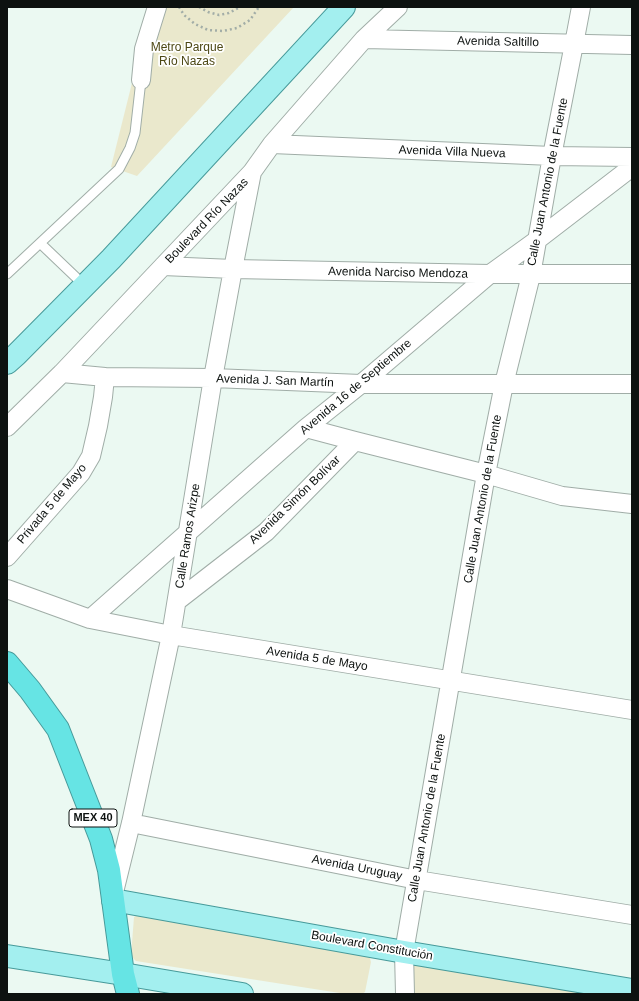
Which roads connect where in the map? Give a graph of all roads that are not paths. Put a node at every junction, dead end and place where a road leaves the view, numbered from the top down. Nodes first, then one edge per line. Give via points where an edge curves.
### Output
1 (157, 7) edge
2 (344, 7) edge
3 (398, 7) edge
4 (581, 7) edge
5 (364, 39) junction
6 (574, 44) junction
7 (632, 45) edge
8 (141, 80) joint
9 (272, 144) junction
10 (552, 156) junction
11 (632, 157) edge
12 (632, 168) edge
13 (252, 172) junction
14 (537, 240) junction
15 (40, 243) junction
16 (163, 266) junction
17 (233, 269) junction
18 (7, 274) edge
19 (490, 274) junction
20 (632, 274) edge
21 (530, 275) junction
22 (85, 286) junction
23 (7, 363) edge
24 (62, 373) junction
25 (105, 377) junction
26 (213, 378) junction
27 (361, 384) junction
28 (504, 384) junction
29 (632, 384) edge
30 (7, 427) edge
31 (306, 428) junction
32 (355, 441) junction
33 (486, 474) junction
34 (632, 504) edge
35 (188, 531) junction
36 (7, 557) edge
37 (7, 589) edge
38 (177, 601) junction
39 (90, 619) junction
40 (171, 635) junction
41 (7, 663) edge
42 (450, 680) junction
43 (632, 710) edge
44 (131, 823) junction
45 (417, 880) junction
46 (113, 898) junction
47 (632, 916) edge
48 (404, 952) junction
49 (7, 956) edge
50 (126, 984) edge
51 (632, 990) edge
52 (238, 994) edge
53 (405, 994) edge

1 - 8 street via 144,49
2 - 22 main road
3 - 5 street, Boulevard Río Nazas
4 - 6 street, Calle Juan Antonio de la Fuente
5 - 6 street, Avenida Saltillo
5 - 9 street, Boulevard Río Nazas
6 - 7 street, Avenida Saltillo
6 - 10 street, Calle Juan Antonio de la Fuente
8 - 15 lane via 135,133 119,169
9 - 10 street, Avenida Villa Nueva
9 - 13 street, Boulevard Río Nazas
10 - 11 street, Avenida Villa Nueva
10 - 14 street, Calle Juan Antonio de la Fuente
12 - 14 street, Avenida 16 de Septiembre
13 - 16 street, Boulevard Río Nazas
13 - 17 street, Calle Ramos Arizpe
14 - 19 street, Avenida 16 de Septiembre
14 - 21 street, Calle Juan Antonio de la Fuente
15 - 18 lane
15 - 22 lane
16 - 17 street, Avenida Narciso Mendoza
16 - 24 street, Boulevard Río Nazas
17 - 19 street, Avenida Narciso Mendoza
17 - 26 street, Calle Ramos Arizpe
19 - 21 street, Avenida Narciso Mendoza
19 - 27 street, Avenida 16 de Septiembre
20 - 21 street, Avenida Narciso Mendoza
21 - 28 street, Calle Juan Antonio de la Fuente
22 - 23 main road
24 - 25 street, Avenida J. San Martín
24 - 30 street, Boulevard Río Nazas
25 - 26 street, Avenida J. San Martín
25 - 36 street, Privada 5 de Mayo via 91,456 81,473
26 - 27 street, Avenida J. San Martín
26 - 35 street, Calle Ramos Arizpe
27 - 28 street, Avenida J. San Martín
27 - 31 street, Avenida 16 de Septiembre
28 - 29 street, Avenida J. San Martín
28 - 33 street, Calle Juan Antonio de la Fuente
31 - 32 street, Avenida Simón Bolívar
31 - 35 street, Avenida 16 de Septiembre
32 - 33 street, Avenida Simón Bolívar
32 - 38 street, Avenida Simón Bolívar via 266,532
33 - 34 street, Avenida Simón Bolívar via 562,496
33 - 42 street, Calle Juan Antonio de la Fuente
35 - 38 street, Calle Ramos Arizpe
35 - 39 street, Avenida 16 de Septiembre
37 - 39 street, Avenida 5 de Mayo
38 - 40 street, Calle Ramos Arizpe
39 - 40 street, Avenida 5 de Mayo
40 - 42 street, Avenida 5 de Mayo
40 - 44 street, Calle Ramos Arizpe
41 - 46 highway, MEX 40 via 58,729 101,840
42 - 43 street, Avenida 5 de Mayo
42 - 45 street, Calle Juan Antonio de la Fuente
44 - 45 street, Avenida Uruguay
44 - 46 street, Calle Ramos Arizpe
45 - 47 street, Avenida Uruguay
45 - 48 street, Calle Juan Antonio de la Fuente
46 - 48 main road, Boulevard Constitución
46 - 50 highway, MEX 40
48 - 51 main road, Boulevard Constitución
48 - 53 street, Calle Juan Antonio de la Fuente
49 - 50 main road
50 - 52 main road

